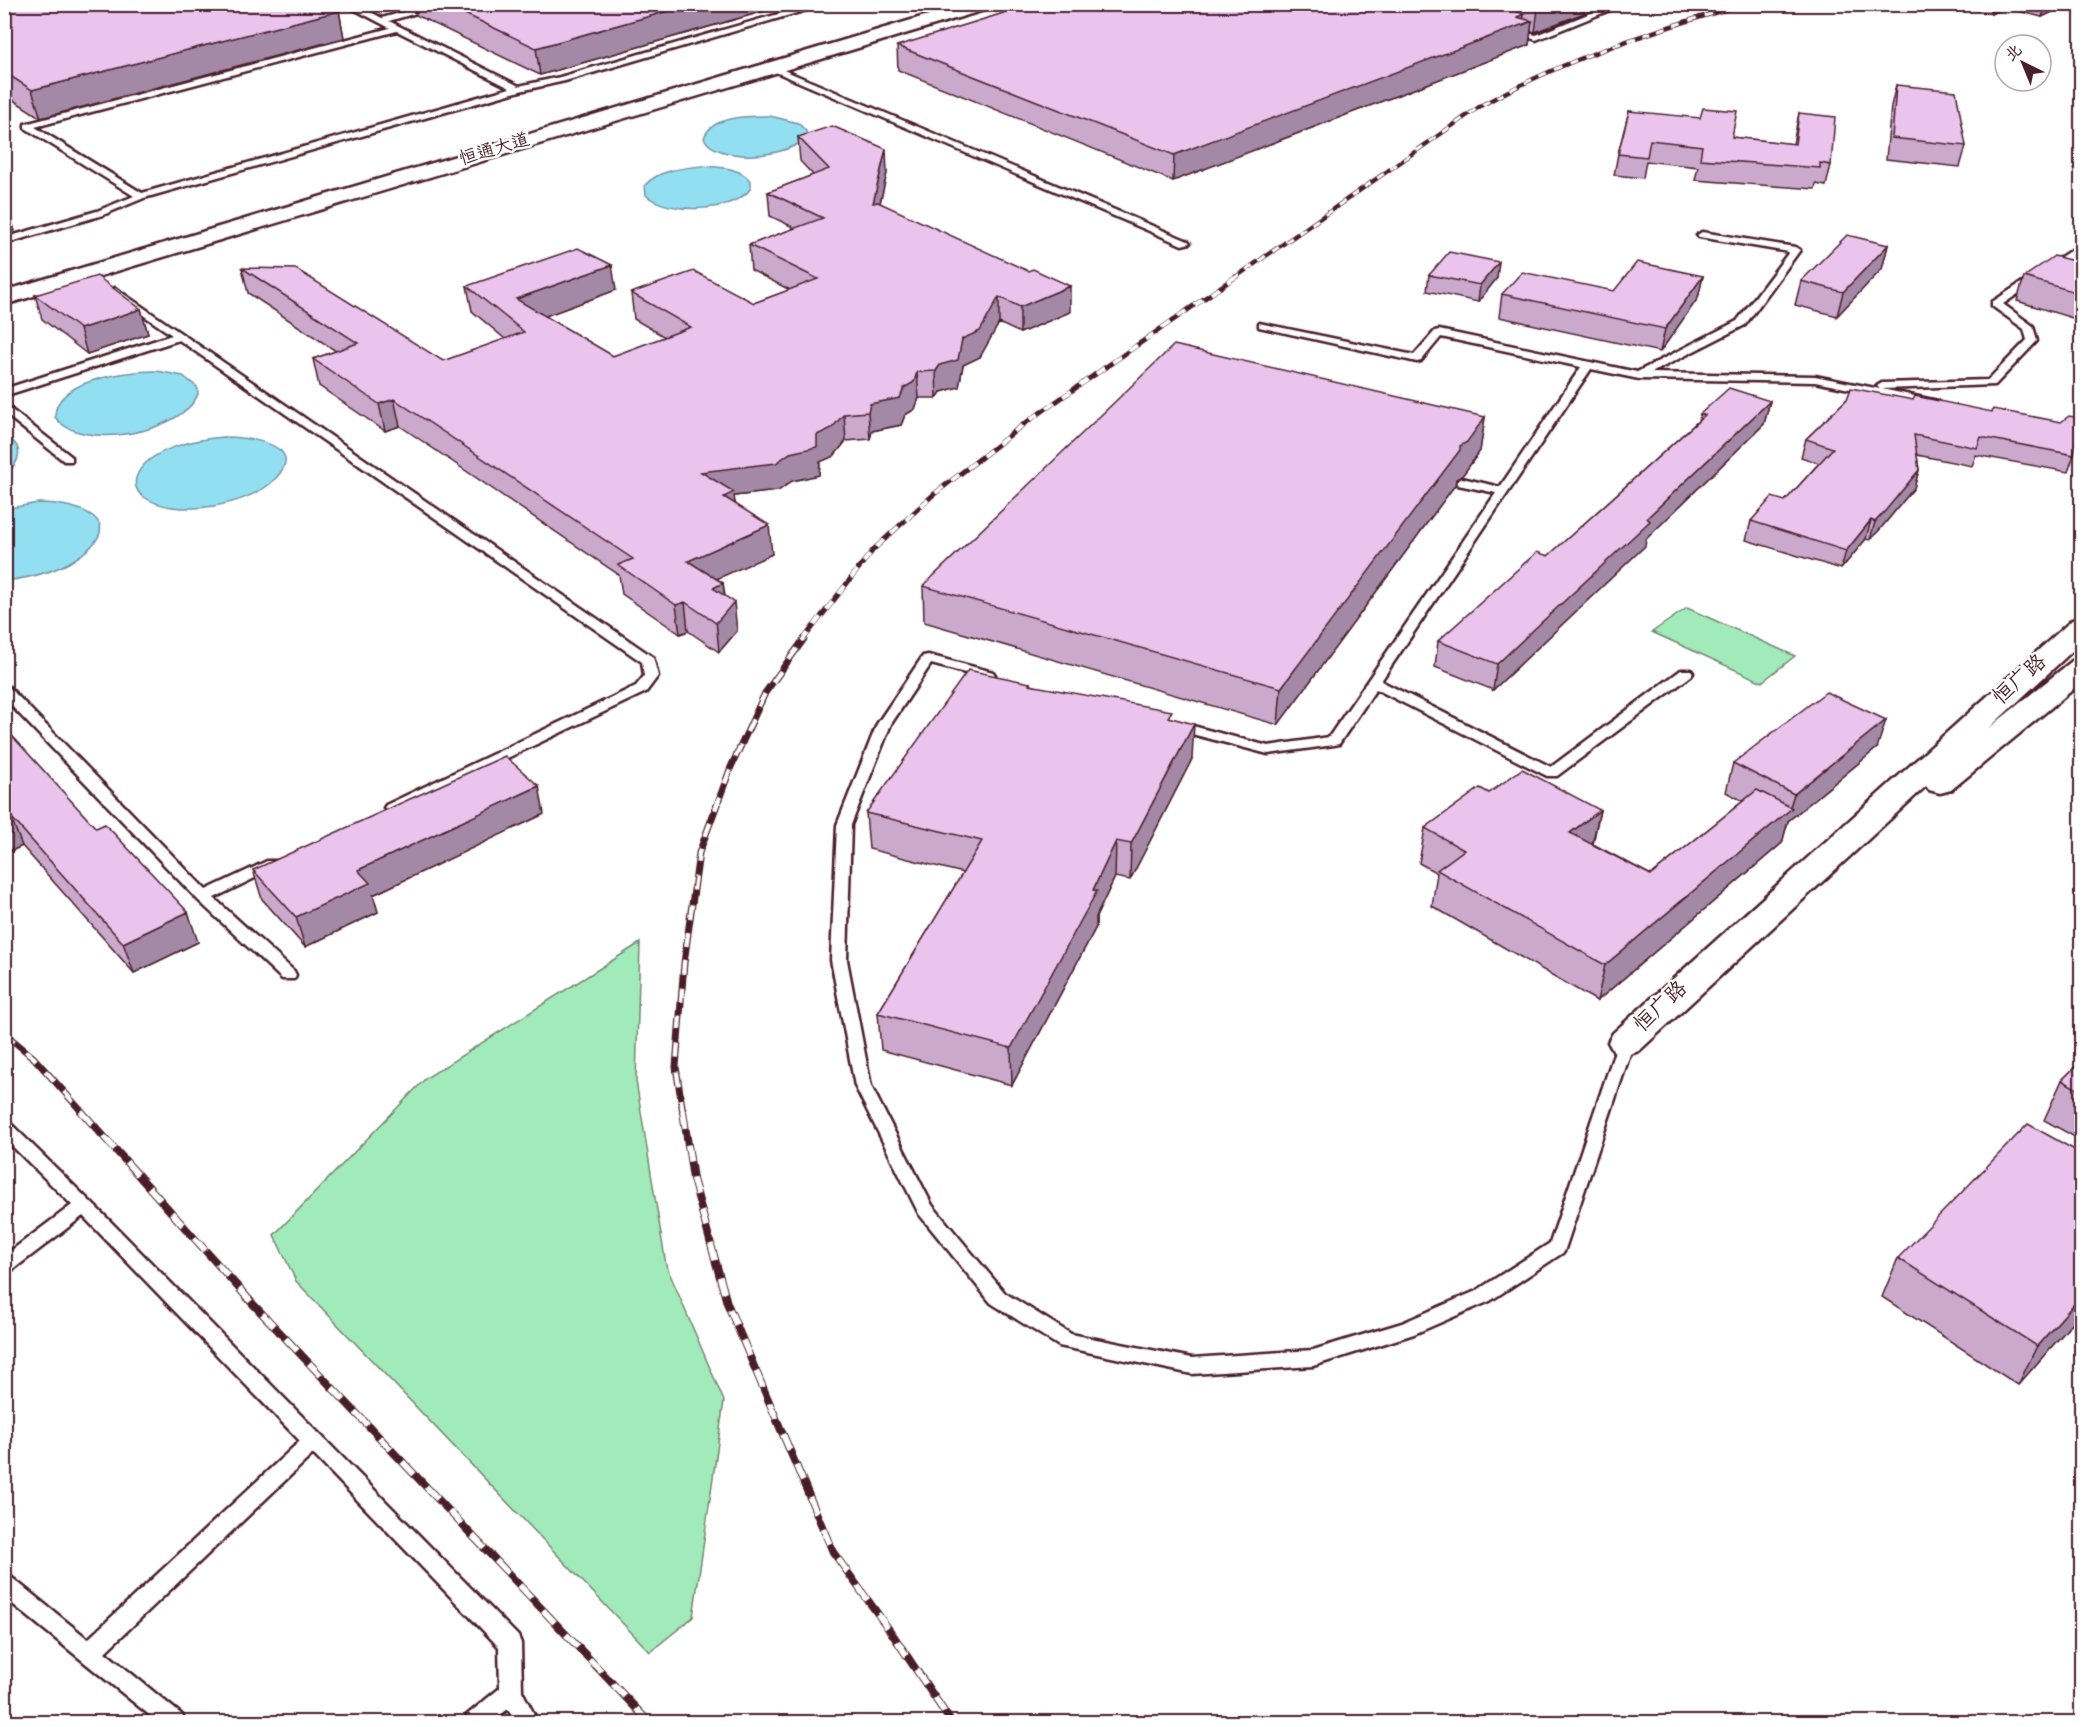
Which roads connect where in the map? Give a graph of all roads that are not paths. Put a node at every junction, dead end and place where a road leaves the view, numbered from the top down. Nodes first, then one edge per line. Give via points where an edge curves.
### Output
1 (348, 4) edge
2 (443, 4) edge
3 (823, 4) edge
4 (932, 4) edge
5 (986, 4) edge
6 (1621, 4) edge
7 (1580, 7) dead end
8 (953, 8) edge
9 (1602, 14) junction
10 (381, 21) junction
11 (1503, 28) edge
12 (397, 29) junction
13 (774, 68) junction
14 (518, 89) junction
15 (141, 196) junction
16 (1702, 235) dead end
17 (4, 241) edge
18 (1185, 243) dead end
19 (2082, 246) edge
20 (88, 273) junction
21 (4, 281) edge
22 (4, 298) edge
23 (1263, 325) dead end
24 (181, 336) junction
25 (1588, 365) junction
26 (1639, 376) junction
27 (1855, 387) junction
28 (4, 393) edge
29 (1946, 405) edge
30 (4, 407) edge
31 (68, 459) dead end
32 (1462, 482) edge
33 (1503, 491) junction
34 (2082, 626) edge
35 (2082, 667) edge
36 (1686, 673) dead end
37 (1007, 680) edge
38 (1374, 683) junction
39 (4, 690) edge
40 (1154, 720) edge
41 (375, 816) edge
42 (289, 856) edge
43 (204, 897) junction
44 (288, 975) dead end
45 (1626, 1042) junction
46 (4, 1127) edge
47 (83, 1206) junction
48 (4, 1266) edge
49 (313, 1442) junction
50 (4, 1584) edge
51 (90, 1652) junction
52 (511, 1693) junction
53 (174, 1722) edge
54 (475, 1722) edge
55 (526, 1722) edge

1 - 10 lane
2 - 10 lane
3 - 14 lane
4 - 21 main road, 恒通大道
5 - 8 main road, 恒通大道
6 - 9 lane
7 - 9 lane
8 - 13 main road, 恒通大道
9 - 11 lane via 1536,38
10 - 12 lane
12 - 14 lane
12 - 15 lane via 28,126
13 - 18 lane
13 - 20 main road, 恒通大道
14 - 15 lane
15 - 17 lane via 100,213
16 - 26 lane via 1795,250 1741,323
19 - 27 lane via 2047,274 1996,304 2029,328 2032,341 1991,384
20 - 22 main road, 恒通大道
20 - 24 lane
23 - 25 lane via 1417,359 1439,333
24 - 28 lane
24 - 41 lane via 648,660 651,676 641,689
25 - 26 lane
25 - 33 lane
26 - 27 lane via 1815,379
27 - 29 lane
30 - 31 lane
32 - 33 lane
33 - 38 lane
34 - 45 main road, 恒广路
35 - 45 main road, 恒广路
36 - 38 lane via 1552,773
37 - 45 lane via 928,659 884,724 844,825 839,960 863,1086 926,1209 998,1298 1066,1341 1192,1366 1313,1358 1407,1329 1483,1296 1558,1247
38 - 40 lane via 1335,741 1268,750
39 - 43 lane
42 - 43 lane
43 - 44 lane
46 - 47 lane
47 - 48 lane
47 - 49 lane
49 - 51 lane
49 - 52 lane via 510,1643
50 - 51 lane
51 - 53 lane
52 - 54 lane
52 - 55 lane

